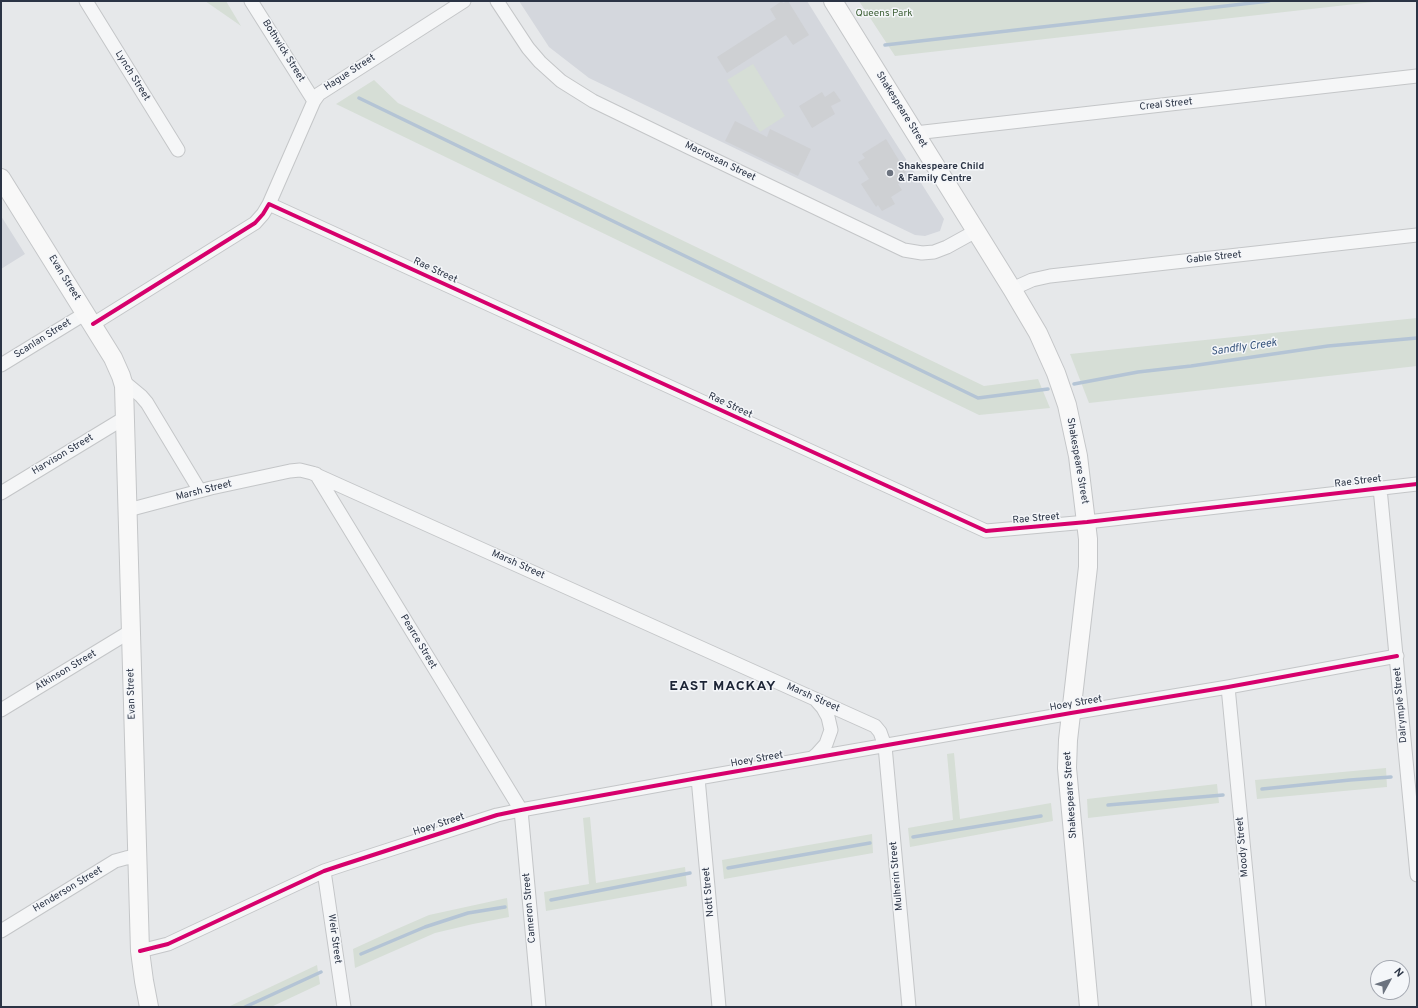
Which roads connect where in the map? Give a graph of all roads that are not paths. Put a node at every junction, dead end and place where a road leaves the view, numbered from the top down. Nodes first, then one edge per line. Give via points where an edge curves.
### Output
1 (86, 1) edge
2 (251, 1) edge
3 (464, 1) edge
4 (497, 1) edge
5 (833, 1) edge
6 (1417, 76) edge
7 (314, 101) junction
8 (915, 133) junction
9 (178, 150) dead end
10 (1, 178) edge
11 (269, 204) junction
12 (976, 231) junction
13 (1417, 235) edge
14 (1012, 289) junction
15 (89, 319) junction
16 (1, 365) edge
17 (123, 380) junction
18 (126, 417) junction
19 (316, 474) junction
20 (1417, 484) edge
21 (1380, 488) junction
22 (200, 491) junction
23 (1, 493) edge
24 (128, 510) junction
25 (1087, 522) junction
26 (131, 631) junction
27 (1397, 656) junction
28 (1228, 688) junction
29 (812, 697) junction
30 (1, 710) edge
31 (1071, 713) junction
32 (885, 746) junction
33 (812, 758) junction
34 (698, 778) junction
35 (520, 810) junction
36 (137, 856) junction
37 (324, 871) junction
38 (1417, 875) edge
39 (1, 931) edge
40 (140, 951) junction
41 (149, 1007) edge
42 (344, 1007) edge
43 (539, 1007) edge
44 (719, 1007) edge
45 (909, 1007) edge
46 (1089, 1007) edge
47 (1259, 1007) edge

1 - 9 street, Lynch Street
2 - 7 street, Bothwick Street
3 - 7 street, Hague Street via 328,87
4 - 12 street, Macrossan Street via 533,55 560,81 593,101 688,148 910,252 934,252
5 - 8 street, Shakespeare Street
6 - 8 street, Creal Street
7 - 11 street, Hague Street
8 - 12 street, Shakespeare Street
10 - 15 street, Evan Street
11 - 15 street via 250,227
11 - 25 street, Rae Street via 986,531
12 - 14 street, Shakespeare Street
13 - 14 street, Gable Street via 1050,276 1032,280
14 - 25 street, Shakespeare Street via 1038,334 1067,405 1078,456
15 - 16 street, Scanlan Street
15 - 17 street, Evan Street via 117,365
17 - 18 street, Evan Street
17 - 22 street, Evan Street via 147,403
18 - 23 street, Harvison Street
18 - 24 street, Evan Street
19 - 22 street, Marsh Street via 296,470
19 - 29 street, Marsh Street
19 - 35 street, Pearce Street
20 - 21 street, Rae Street
21 - 25 street, Rae Street
21 - 27 street, Dalrymple Street
22 - 24 street, Marsh Street
24 - 26 street, Evan Street
25 - 31 street, Shakespeare Street via 1088,568
26 - 30 street, Atkinson Street
26 - 36 street, Evan Street
27 - 28 street, Hoey Street
27 - 38 street, Dalrymple Street
28 - 31 street, Hoey Street
28 - 47 street, Moody Street
29 - 32 street, Marsh Street via 876,726
29 - 33 street via 827,714 831,730 826,744
31 - 32 street, Hoey Street
31 - 46 street, Shakespeare Street via 1067,768
32 - 33 street, Hoey Street
32 - 45 street, Mulherin Street
33 - 34 street, Hoey Street
34 - 35 street, Hoey Street
34 - 44 street, Nott Street
35 - 37 street, Hoey Street via 489,817
35 - 43 street, Cameron Street
36 - 39 street, Henderson Street via 116,862
36 - 40 street, Evan Street
37 - 40 street, Hoey Street via 168,944
37 - 42 street, Weir Street
40 - 41 street, Evan Street

